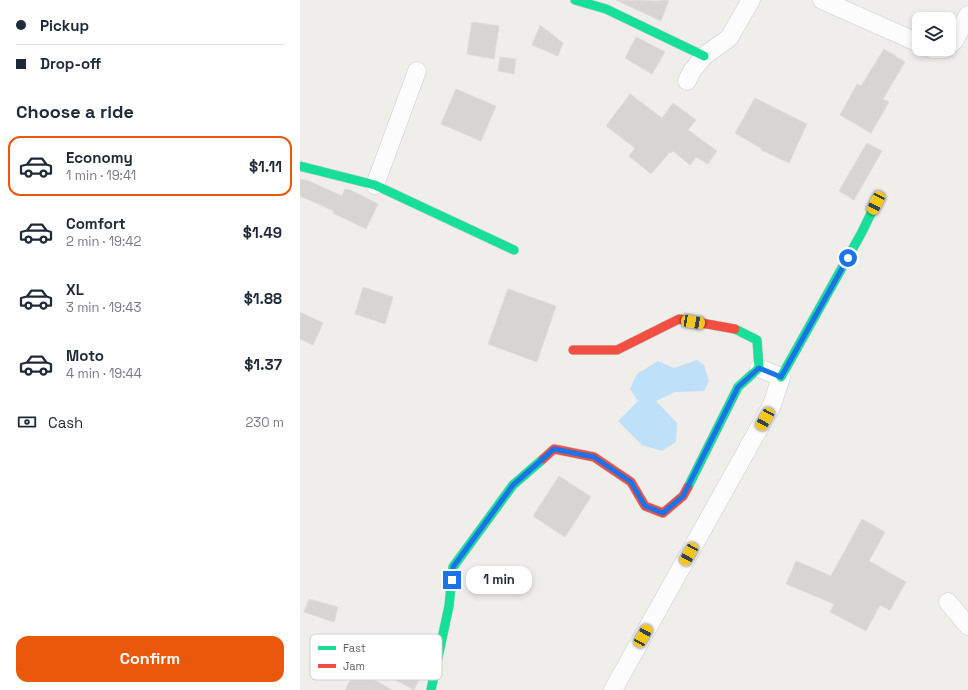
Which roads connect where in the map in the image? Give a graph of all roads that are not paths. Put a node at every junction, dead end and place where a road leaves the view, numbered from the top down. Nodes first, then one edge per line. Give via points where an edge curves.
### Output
1 (576, 0) edge
2 (751, 0) edge
3 (822, 0) edge
4 (968, 15) edge
5 (956, 37) edge
6 (912, 41) edge
7 (704, 56) junction
8 (417, 71) dead end
9 (687, 82) dead end
10 (300, 166) edge
11 (375, 185) junction
12 (876, 203) dead end
13 (514, 250) dead end
14 (573, 350) dead end
15 (759, 368) junction
16 (781, 377) junction
17 (948, 602) dead end
18 (968, 626) edge
19 (442, 644) edge
20 (434, 680) edge
21 (431, 690) edge
22 (613, 690) edge

1 - 7 street via 606,9
2 - 7 street via 729,38
3 - 6 street
4 - 5 street
7 - 9 street
8 - 11 street
10 - 11 street
11 - 13 street
12 - 16 street
14 - 15 street via 617,350 679,319 737,329 757,340
15 - 16 street
15 - 19 street via 738,387 683,496 663,513 645,506 631,482 594,457 554,449 513,485 453,567 450,606
16 - 22 street via 772,405
17 - 18 street
20 - 21 street

